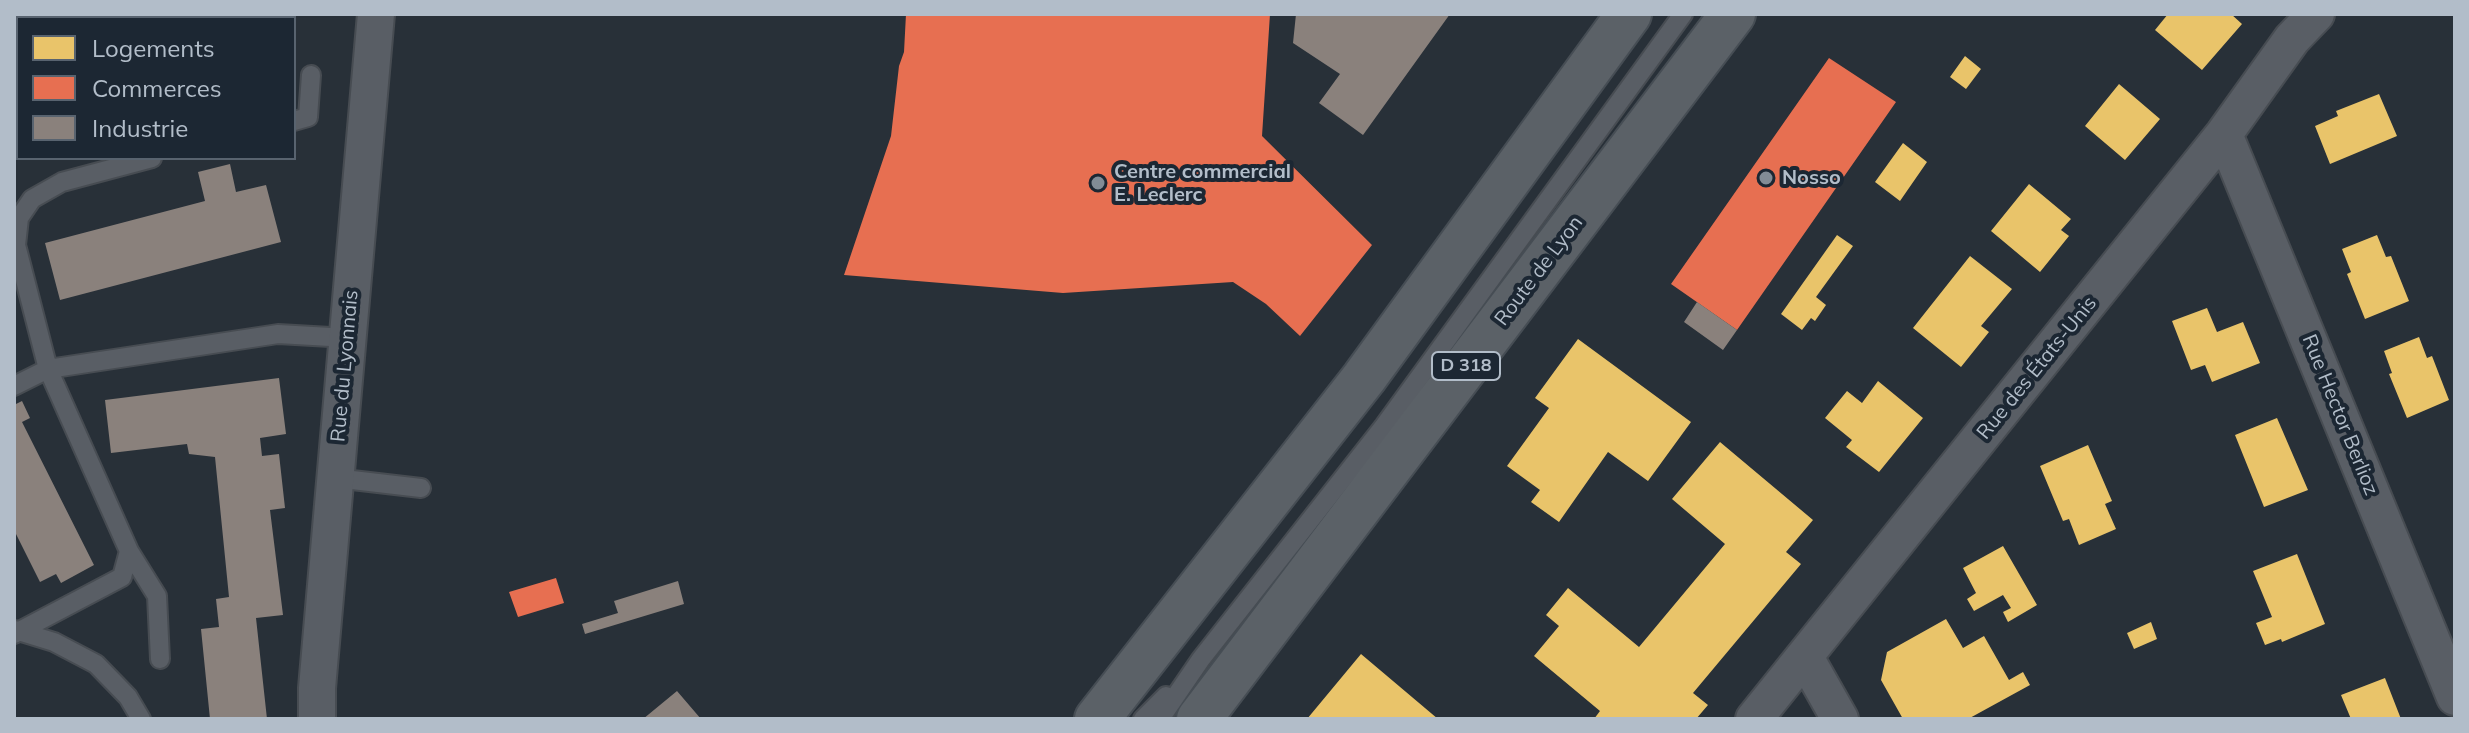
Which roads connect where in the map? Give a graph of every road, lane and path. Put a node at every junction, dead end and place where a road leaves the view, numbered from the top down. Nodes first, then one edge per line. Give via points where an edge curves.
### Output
1 (376, 14) edge
2 (1683, 14) edge
3 (1733, 14) edge
4 (2316, 14) edge
5 (1622, 16) edge
6 (311, 75) dead end
7 (296, 120) edge
8 (2224, 134) junction
9 (144, 160) edge
10 (348, 338) junction
11 (48, 369) junction
12 (14, 386) edge
13 (335, 478) junction
14 (421, 488) dead end
15 (129, 551) junction
16 (15, 631) edge
17 (1805, 657) junction
18 (160, 659) dead end
19 (1201, 659) junction
20 (2455, 697) edge
21 (141, 719) edge
22 (317, 719) edge
23 (1097, 719) edge
24 (1143, 719) edge
25 (1160, 719) edge
26 (1199, 719) edge
27 (1754, 719) edge
28 (1840, 719) edge

1 - 10 street, Rue du Lyonnais
2 - 19 lane via 1384,426
3 - 26 main road, Route de Lyon / D 318
4 - 8 street, Rue des États-Unis
5 - 23 main road via 1364,378
6 - 7 lane via 308,117
8 - 17 street, Rue des États-Unis
8 - 20 street, Rue Hector Berlioz
9 - 11 lane via 62,182 32,199 19,218 16,245
10 - 11 lane via 278,334
10 - 13 street, Rue du Lyonnais
11 - 12 lane
11 - 15 lane
13 - 14 lane
13 - 22 street, Rue du Lyonnais
15 - 16 lane via 122,577
15 - 18 lane via 157,596
16 - 21 lane via 54,642 96,664
17 - 27 street, Rue des États-Unis
17 - 28 street
19 - 24 lane
19 - 25 lane

